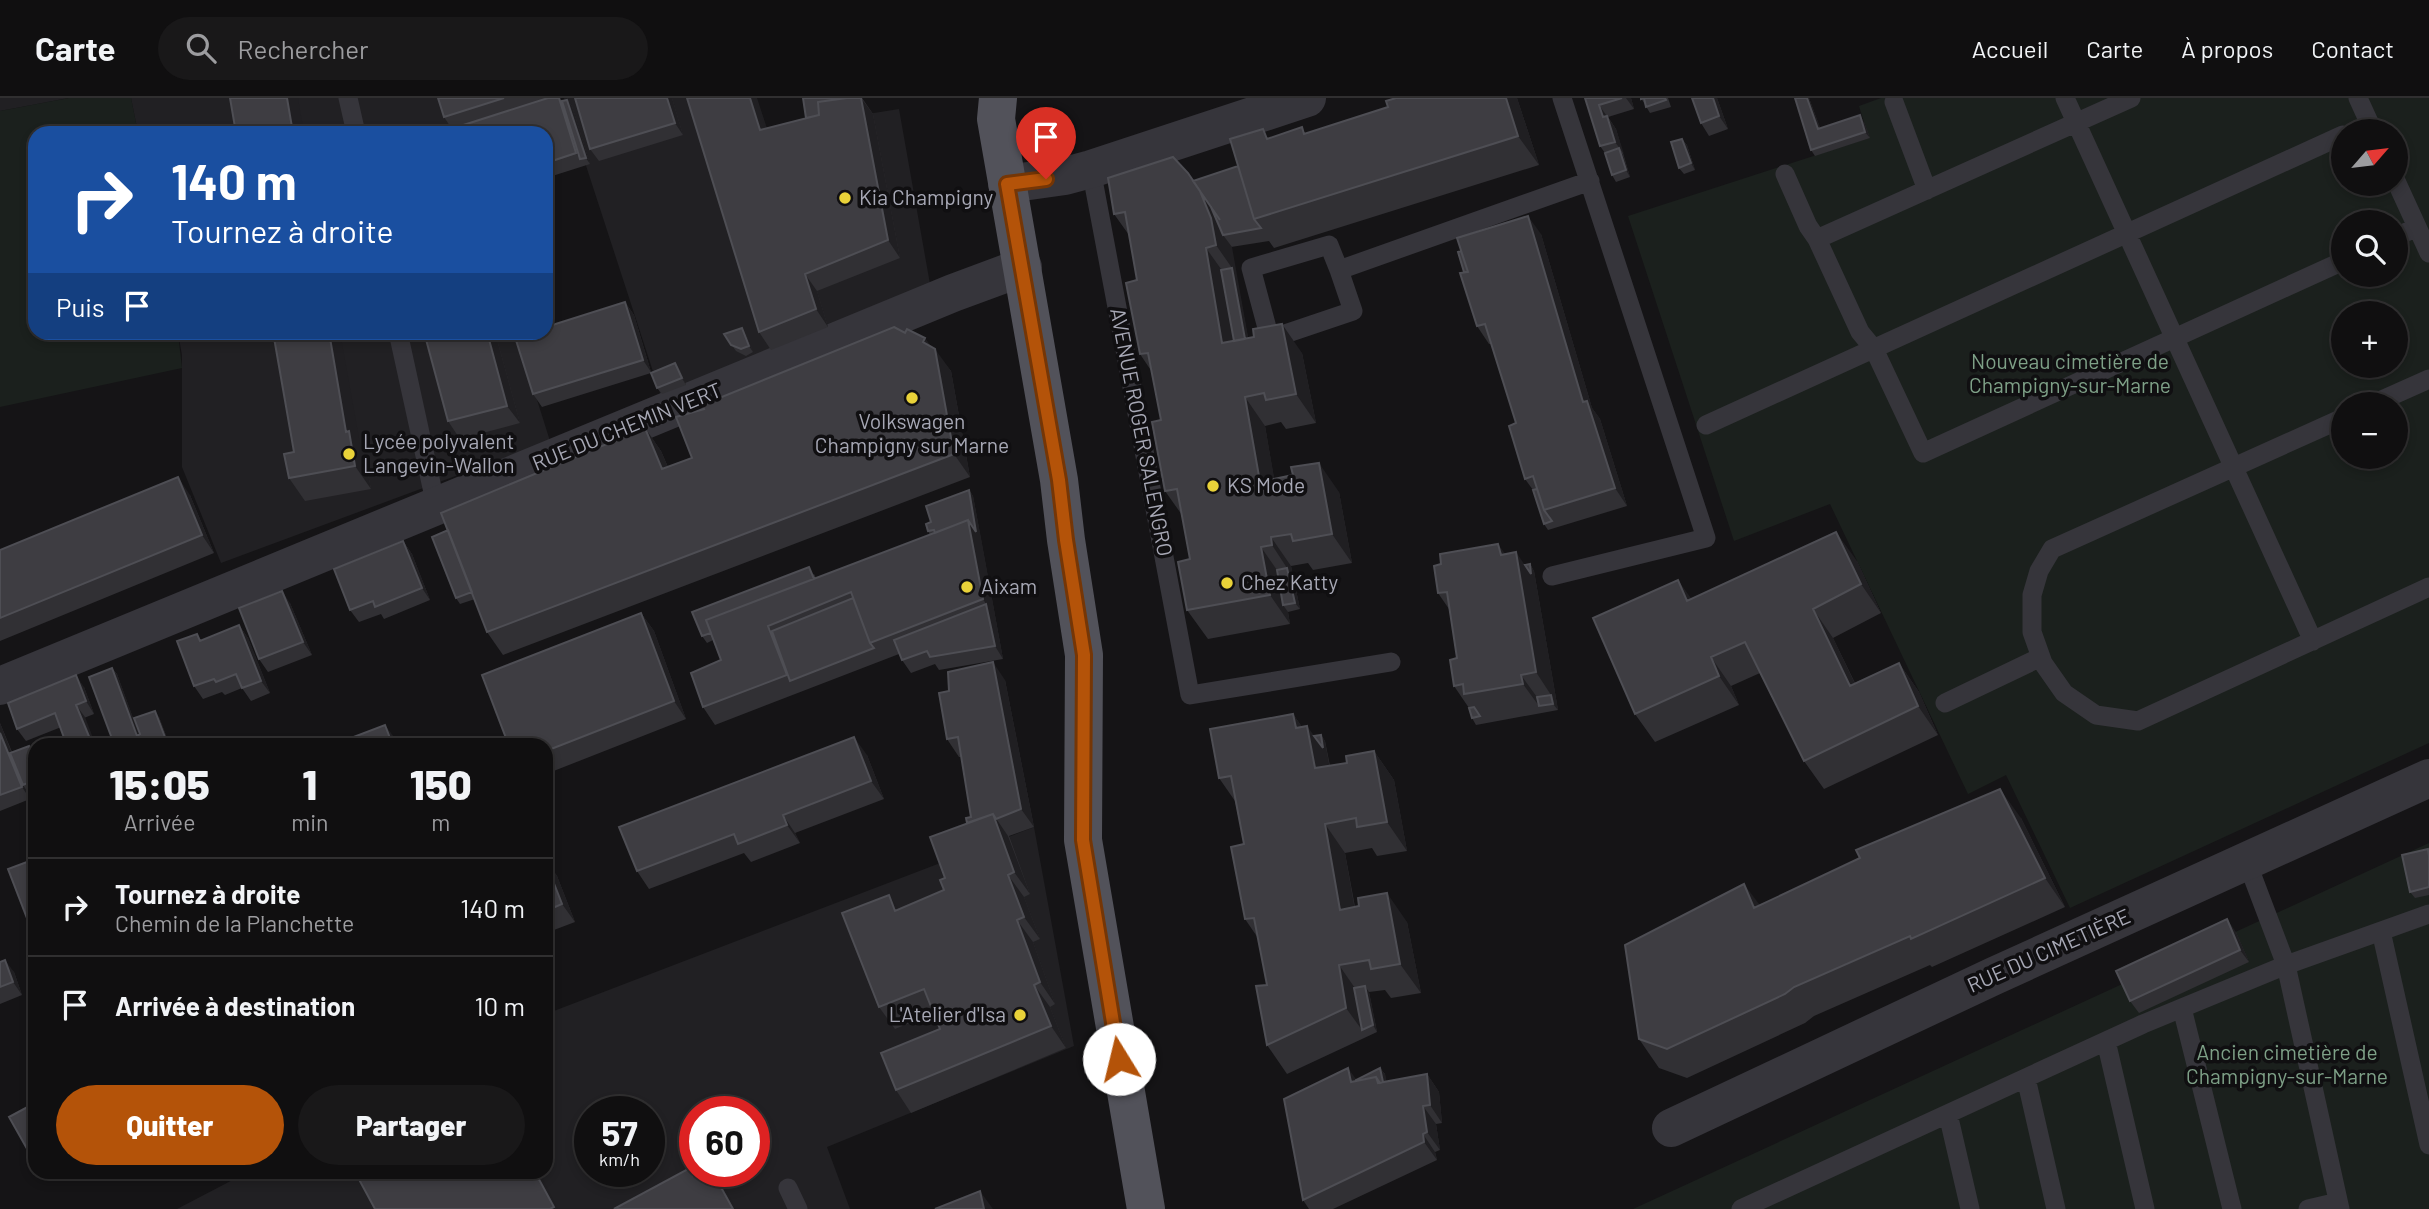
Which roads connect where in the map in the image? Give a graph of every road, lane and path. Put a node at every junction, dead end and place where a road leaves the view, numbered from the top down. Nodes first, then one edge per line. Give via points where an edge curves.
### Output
1 (348, 98) edge
2 (1307, 98) edge
3 (1562, 98) edge
4 (2065, 98) edge
5 (2131, 98) edge
6 (2358, 98) edge
7 (1894, 102) dead end
8 (993, 105) edge
9 (2363, 119) edge
10 (2076, 123) junction
11 (354, 126) edge
12 (2331, 140) edge
13 (1091, 169) junction
14 (1785, 174) dead end
15 (1590, 181) junction
16 (1007, 184) junction
17 (1927, 190) junction
18 (2403, 196) edge
19 (2417, 227) junction
20 (2408, 231) edge
21 (2127, 234) junction
22 (1817, 239) junction
23 (2429, 253) edge
24 (1023, 267) junction
25 (2331, 267) edge
26 (1339, 270) junction
27 (2174, 339) junction
28 (400, 340) edge
29 (1874, 349) junction
30 (2429, 379) edge
31 (2400, 392) edge
32 (2331, 423) edge
33 (1706, 425) dead end
34 (2235, 467) junction
35 (436, 506) junction
36 (1552, 576) dead end
37 (2429, 587) edge
38 (2313, 641) junction
39 (2042, 657) junction
40 (1391, 662) dead end
41 (0, 686) edge
42 (1945, 704) dead end
43 (2429, 778) edge
44 (2247, 862) junction
45 (2429, 914) edge
46 (2381, 931) junction
47 (2286, 965) junction
48 (2182, 1008) junction
49 (2106, 1041) junction
50 (2026, 1078) junction
51 (1948, 1114) junction
52 (1671, 1128) dead end
53 (2429, 1145) edge
54 (788, 1188) dead end
55 (2339, 1206) edge
56 (798, 1209) edge
57 (1146, 1209) edge
58 (1741, 1209) edge
59 (1970, 1209) edge
60 (2056, 1209) edge
61 (2145, 1209) edge
62 (2232, 1209) edge
63 (2308, 1209) edge

1 - 11 lane
2 - 13 street
3 - 15 lane
4 - 10 lane
5 - 10 lane
6 - 9 lane
7 - 17 lane
8 - 16 main road
10 - 17 lane
10 - 21 lane
12 - 21 lane
13 - 16 street
13 - 40 lane, AVENUE ROGER SALENGRO via 1190,695
14 - 22 lane
15 - 26 lane
15 - 36 lane via 1706,538
16 - 24 main road
17 - 22 lane
18 - 19 lane
19 - 20 lane
19 - 23 lane
21 - 27 lane
21 - 29 lane
22 - 29 lane via 1860,332
24 - 35 street, RUE DU CHEMIN VERT
24 - 57 main road via 1084,655 1083,840
25 - 27 lane
26 - 26 lane via 1329,245 1251,268 1270,339 1353,311
27 - 29 lane via 1923,453
27 - 34 lane
28 - 35 lane
29 - 33 lane
30 - 31 lane
32 - 34 lane
34 - 38 lane
34 - 39 lane via 2052,550 2032,595 2032,632
35 - 41 street, RUE DU CHEMIN VERT
37 - 38 lane
38 - 39 lane via 2138,721 2096,715 2064,693
39 - 42 lane
43 - 44 street, RUE DU CIMETIÈRE
44 - 47 lane
44 - 52 street, RUE DU CIMETIÈRE
45 - 46 lane
46 - 47 lane
46 - 53 lane
47 - 48 lane
47 - 55 lane
48 - 49 lane
48 - 62 lane
49 - 50 lane
49 - 61 lane
50 - 51 lane
50 - 60 lane
51 - 58 lane
51 - 59 lane
54 - 56 lane
55 - 63 lane

